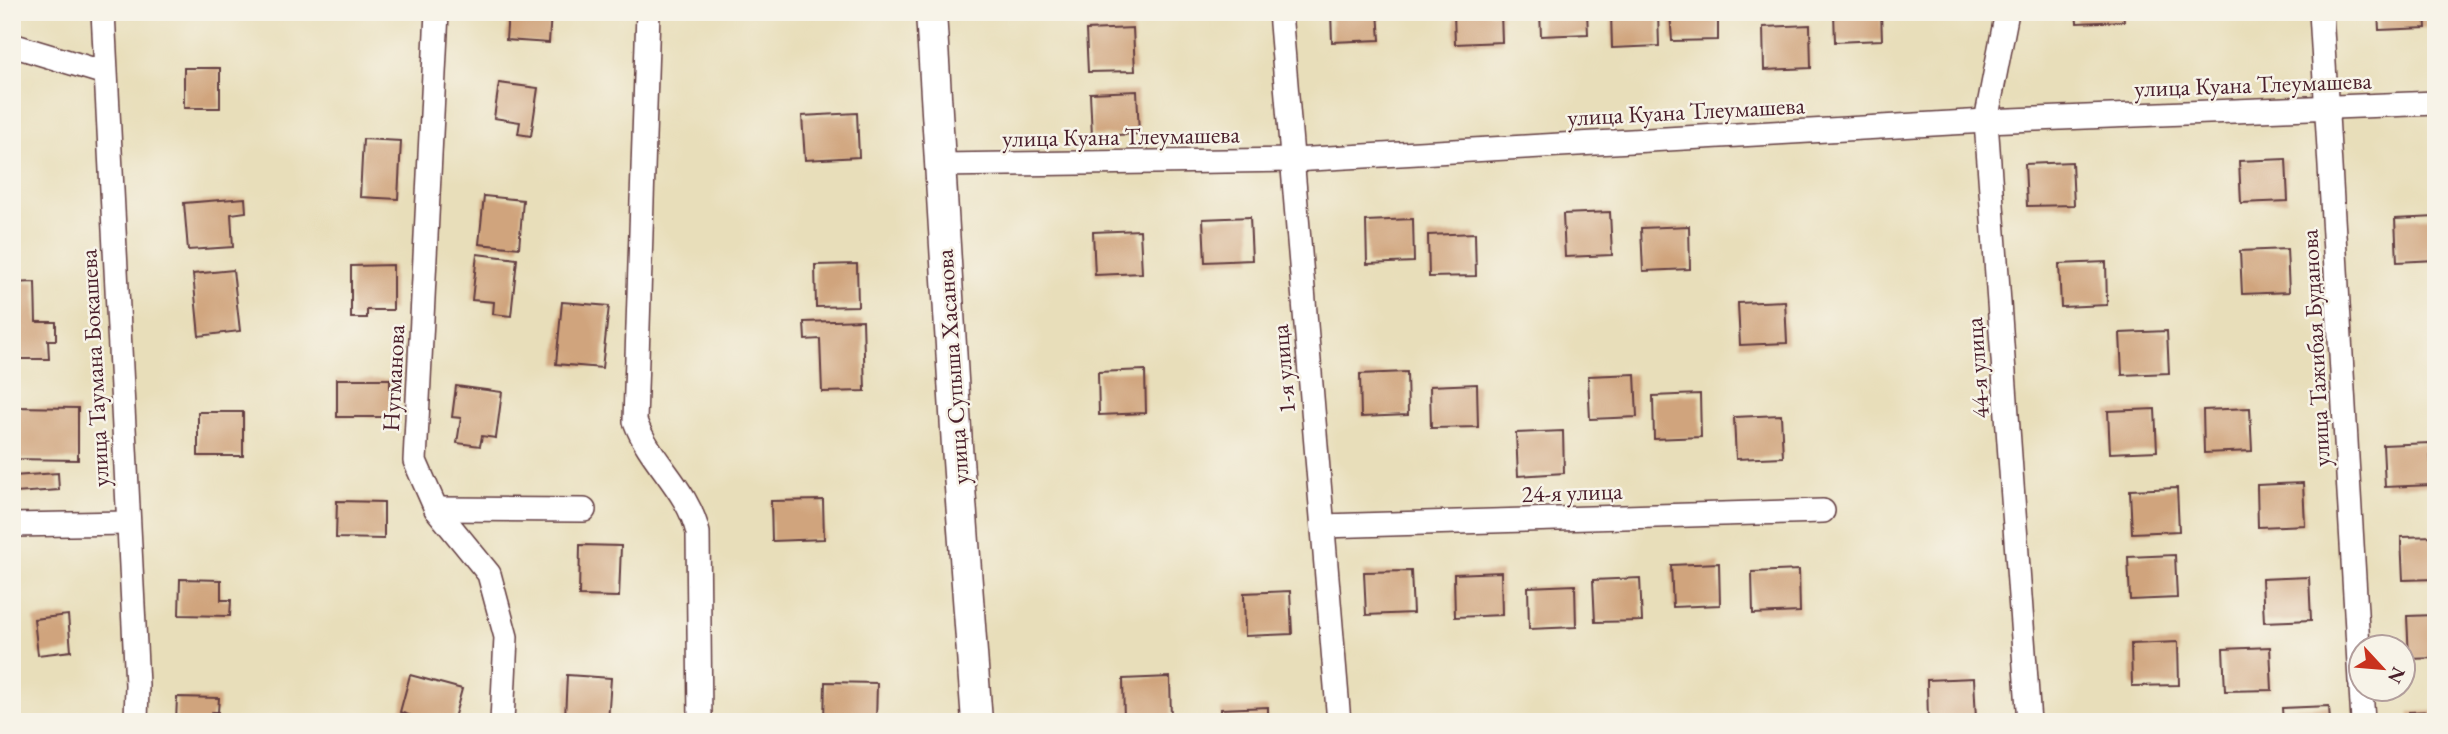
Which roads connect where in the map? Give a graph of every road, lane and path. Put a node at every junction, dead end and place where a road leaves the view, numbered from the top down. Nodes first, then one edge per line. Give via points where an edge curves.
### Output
1 (103, 12) edge
2 (437, 12) edge
3 (648, 12) edge
4 (930, 12) edge
5 (1280, 12) edge
6 (2007, 12) edge
7 (2321, 12) edge
8 (12, 46) edge
9 (105, 73) junction
10 (2436, 103) edge
11 (2327, 108) junction
12 (1986, 121) junction
13 (1293, 160) junction
14 (939, 165) junction
15 (436, 509) junction
16 (584, 510) dead end
17 (1823, 511) dead end
18 (128, 523) junction
19 (12, 525) edge
20 (1323, 526) junction
21 (2358, 632) edge
22 (2362, 702) edge
23 (136, 722) edge
24 (502, 722) edge
25 (700, 722) edge
26 (977, 722) edge
27 (1339, 722) edge
28 (2028, 722) edge
29 (2363, 722) edge

1 - 9 street, улица Таумана Бокашева
2 - 15 street, Нугманова via 415,461
3 - 25 street via 635,421 642,440 685,500 698,533
4 - 14 street, улица Супыша Хасанова
5 - 13 street, 1-я улица
6 - 12 street, 44-я улица
7 - 11 street, улица Тажибая Буданова
8 - 9 street
9 - 18 street, улица Таумана Бокашева
10 - 11 street, улица Куана Тлеумашева
11 - 12 street, улица Куана Тлеумашева
11 - 21 street, улица Тажибая Буданова
12 - 13 street, улица Куана Тлеумашева
12 - 28 street, 44-я улица
13 - 14 street, улица Куана Тлеумашева
13 - 20 street, 1-я улица
14 - 26 street, улица Супыша Хасанова
15 - 16 street
15 - 24 street, Нугманова via 489,573 506,637
17 - 20 street, 24-я улица
18 - 19 street
18 - 23 street, улица Таумана Бокашева
20 - 27 street, 1-я улица
22 - 29 street

